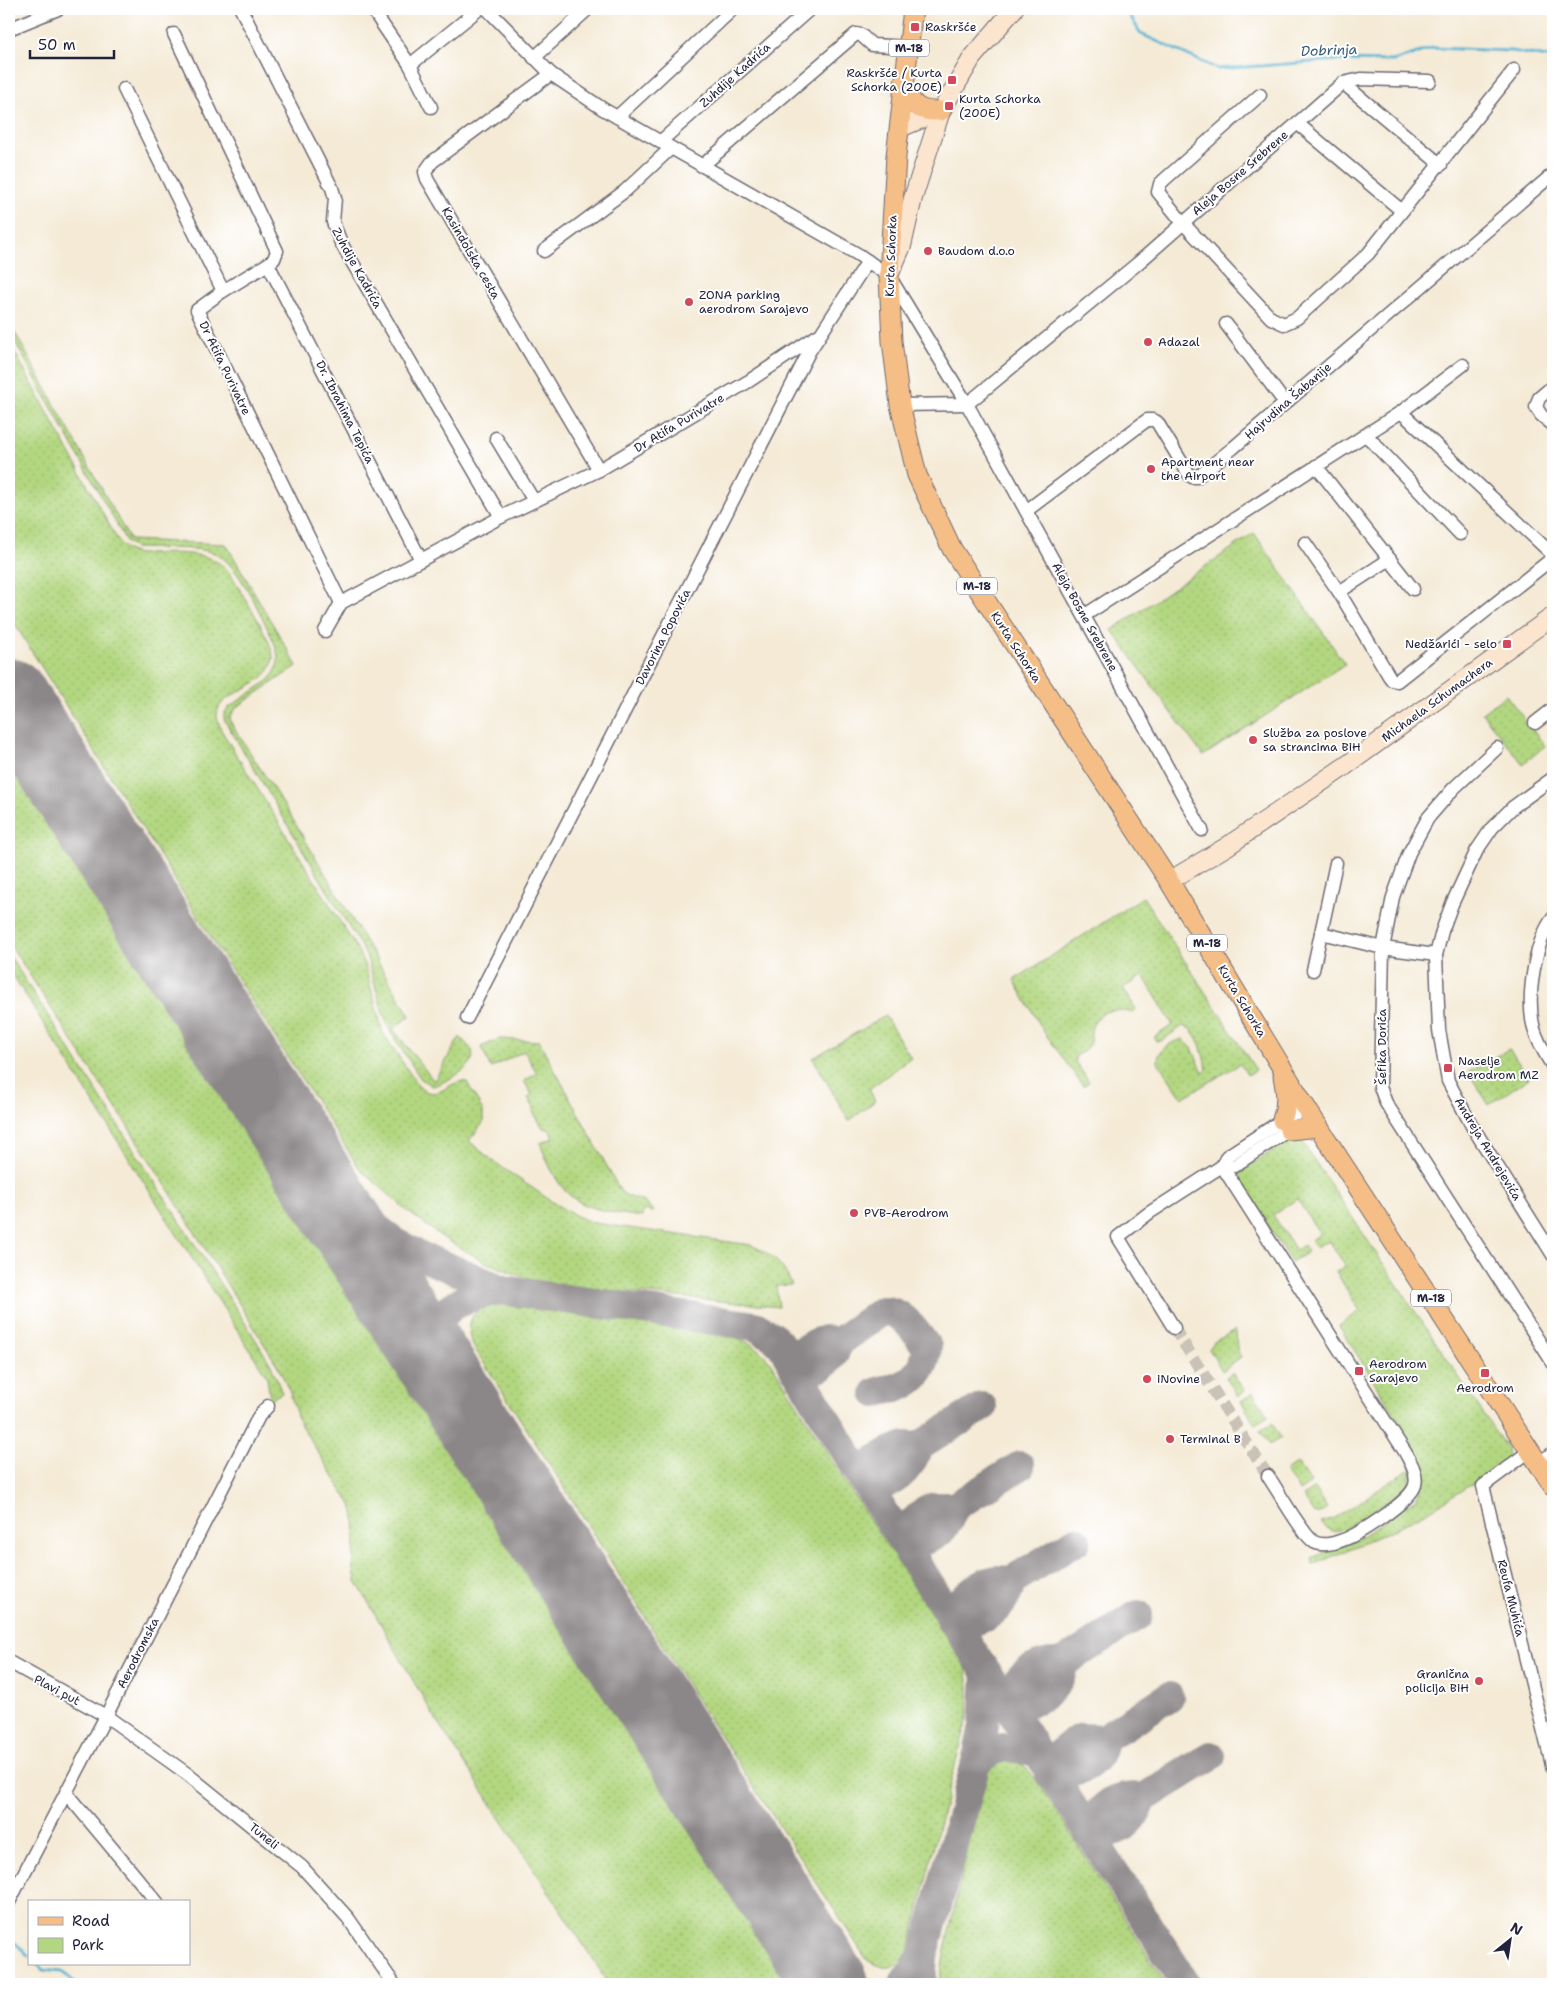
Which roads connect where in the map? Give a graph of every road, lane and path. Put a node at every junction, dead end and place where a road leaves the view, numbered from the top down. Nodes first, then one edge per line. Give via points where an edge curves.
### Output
1 (58, 9) edge
2 (240, 9) edge
3 (372, 9) edge
4 (479, 9) edge
5 (488, 9) edge
6 (588, 9) edge
7 (733, 9) edge
8 (810, 9) edge
9 (913, 9) edge
10 (1014, 9) edge
11 (9, 29) edge
12 (174, 34) dead end
13 (909, 48) junction
14 (534, 58) junction
15 (410, 65) junction
16 (1514, 70) dead end
17 (551, 74) junction
18 (1430, 81) dead end
19 (1343, 84) junction
20 (905, 87) junction
21 (124, 89) dead end
22 (1260, 95) dead end
23 (431, 107) dead end
24 (940, 111) junction
25 (617, 117) junction
26 (1297, 123) junction
27 (900, 128) junction
28 (660, 142) junction
29 (671, 148) junction
30 (1441, 165) junction
31 (702, 166) junction
32 (1553, 174) edge
33 (1402, 211) junction
34 (1183, 223) junction
35 (544, 251) dead end
36 (868, 261) junction
37 (268, 264) junction
38 (889, 276) junction
39 (223, 291) junction
40 (1226, 324) dead end
41 (819, 335) junction
42 (1463, 365) dead end
43 (1553, 386) edge
44 (1285, 403) junction
45 (967, 404) junction
46 (900, 405) junction
47 (1401, 412) junction
48 (1553, 425) edge
49 (1366, 434) junction
50 (496, 438) dead end
51 (1316, 466) junction
52 (599, 470) junction
53 (534, 501) junction
54 (1026, 511) junction
55 (501, 517) junction
56 (1460, 534) dead end
57 (1305, 543) dead end
58 (1553, 556) edge
59 (1390, 559) junction
60 (421, 560) junction
61 (1413, 589) dead end
62 (1339, 592) junction
63 (341, 603) junction
64 (1085, 615) junction
65 (1553, 616) edge
66 (325, 631) dead end
67 (1553, 709) edge
68 (1535, 722) dead end
69 (1497, 748) dead end
70 (1553, 778) edge
71 (1202, 830) dead end
72 (1336, 863) dead end
73 (1170, 881) junction
74 (1553, 918) edge
75 (1321, 933) junction
76 (1383, 948) junction
77 (1436, 955) junction
78 (1313, 970) dead end
79 (467, 1018) dead end
80 (1282, 1067) junction
81 (1553, 1067) edge
82 (1308, 1111) junction
83 (1286, 1125) junction
84 (1319, 1127) junction
85 (1222, 1166) junction
86 (1553, 1255) edge
87 (1174, 1328) tunnel mouth
88 (1553, 1363) edge
89 (268, 1406) dead end
90 (1541, 1455) edge
91 (1268, 1476) tunnel mouth
92 (1553, 1486) edge
93 (9, 1662) edge
94 (106, 1716) junction
95 (1553, 1769) edge
96 (66, 1793) junction
97 (155, 1900) edge
98 (9, 1902) edge
99 (394, 1984) edge

1 - 11 street
2 - 55 street, Zuhdije Kadrića via 332,188 335,198 333,222 341,243
3 - 15 street
4 - 15 street
5 - 14 street
6 - 14 street
7 - 25 street
8 - 28 street, Zuhdije Kadrića
9 - 13 main road, Kurta Schorka / M-18
10 - 24 main road via 972,58
12 - 37 street via 273,241 277,255
13 - 20 main road, Kurta Schorka / M-18
13 - 31 street via 872,45 856,34
14 - 17 street
15 - 23 street
16 - 30 street, Aleja Bosne Srebrene
17 - 25 street
17 - 52 street, Kasindolska cesta via 432,162 426,172 427,179
18 - 19 street, Aleja Bosne Srebrene via 1360,79
19 - 26 street, Aleja Bosne Srebrene
19 - 30 street
20 - 24 main road via 919,108
20 - 27 main road, Kurta Schorka / M-18
21 - 39 street
22 - 34 street via 1160,184 1159,196
24 - 27 main road
24 - 38 main road via 902,246
25 - 28 street
26 - 33 street, Aleja Bosne Srebrene
26 - 34 street, Aleja Bosne Srebrene
27 - 38 main road, Kurta Schorka / M-18
28 - 29 street
29 - 31 street
29 - 35 street via 625,191
30 - 33 street, Aleja Bosne Srebrene
31 - 36 street
32 - 44 street, Hajrudina Šabanije
33 - 34 street, Aleja Bosne Srebrene via 1368,254 1297,318 1284,324 1271,318
34 - 45 street, Aleja Bosne Srebrene
36 - 38 street
36 - 41 street, Davorina Popovića
37 - 39 street
37 - 60 street, Dr. Ibrahima Tepića
38 - 45 street, Aleja Bosne Srebrene
38 - 46 main road, Kurta Schorka / M-18 via 892,341
39 - 63 street, Dr Atifa Purivatre via 197,310
40 - 44 street
41 - 52 street, Dr Atifa Purivatre via 749,381
41 - 79 street, Davorina Popovića
42 - 47 street
43 - 48 street via 1540,398 1536,407
44 - 54 street, Hajrudina Šabanije via 1194,477 1188,473 1157,422 1147,420
45 - 46 street
45 - 54 street, Aleja Bosne Srebrene
46 - 73 main road, Kurta Schorka / M-18 via 917,475 952,549
47 - 49 street
47 - 58 street
49 - 51 street
49 - 56 street
50 - 53 street
51 - 59 street
51 - 64 street
52 - 53 street, Dr Atifa Purivatre
53 - 55 street, Dr Atifa Purivatre
54 - 64 street, Aleja Bosne Srebrene
55 - 60 street, Dr Atifa Purivatre
57 - 62 street
58 - 62 street via 1398,681 1389,676
59 - 61 street
59 - 62 street
60 - 63 street, Dr Atifa Purivatre
63 - 66 street
64 - 71 street, Aleja Bosne Srebrene
65 - 73 main road, Michaela Schumachera via 1344,767
67 - 68 street
69 - 76 street, Šefika Dorića via 1453,789 1418,834 1393,897
70 - 77 street, Andreja Andrejevića via 1513,806 1477,850 1452,904
72 - 75 street
73 - 80 main road, Kurta Schorka / M-18
74 - 81 street via 1535,959 1532,975 1534,1029
75 - 76 street
75 - 78 street
76 - 77 street
76 - 88 street, Šefika Dorića via 1380,1087 1386,1103
77 - 86 street, Andreja Andrejevića via 1439,1030 1448,1081 1472,1126
80 - 82 main road, Kurta Schorka / M-18
80 - 83 main road via 1287,1099
82 - 83 street via 1299,1112
82 - 84 main road, Kurta Schorka / M-18
83 - 84 main road
83 - 85 street via 1234,1166
84 - 90 main road, Kurta Schorka / M-18
85 - 87 street via 1118,1237
85 - 91 street via 1405,1452 1416,1482 1403,1502 1382,1518 1342,1541 1324,1544 1314,1542 1305,1532
89 - 94 street, Aerodromska via 258,1416
90 - 92 main road, Kurta Schorka / M-18
90 - 95 street, Reufa Muhića via 1482,1486
93 - 94 street, Plavi put
94 - 96 street, Aerodromska
94 - 99 street, Tuneli via 186,1773 302,1867 348,1918
96 - 97 street
96 - 98 street, Aerodromska

